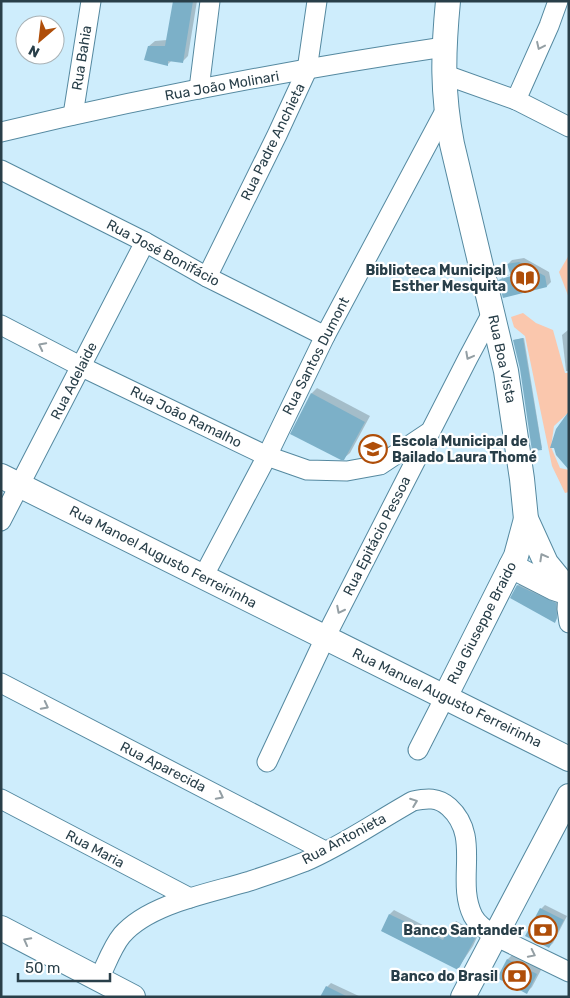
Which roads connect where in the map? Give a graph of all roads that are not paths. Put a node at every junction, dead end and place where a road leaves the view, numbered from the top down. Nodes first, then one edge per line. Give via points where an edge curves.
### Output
1 (91, 1) edge
2 (210, 1) edge
3 (317, 1) edge
4 (448, 1) edge
5 (558, 1) edge
6 (444, 47) junction
7 (307, 70) junction
8 (444, 74) junction
9 (199, 89) junction
10 (516, 100) junction
11 (446, 111) junction
12 (73, 115) junction
13 (569, 126) edge
14 (1, 132) edge
15 (1, 170) edge
16 (146, 242) junction
17 (207, 277) junction
18 (492, 313) junction
19 (1, 325) edge
20 (325, 336) junction
21 (82, 367) junction
22 (429, 432) junction
23 (267, 456) junction
24 (380, 465) junction
25 (11, 480) edge
26 (398, 495) junction
27 (1, 520) edge
28 (526, 520) junction
29 (511, 566) junction
30 (204, 577) junction
31 (569, 590) edge
32 (569, 623) edge
33 (325, 638) junction
34 (1, 683) edge
35 (445, 697) junction
36 (418, 750) dead end
37 (569, 759) edge
38 (267, 762) dead end
39 (569, 796) edge
40 (1, 799) edge
41 (326, 851) junction
42 (190, 898) junction
43 (1, 928) edge
44 (495, 936) junction
45 (569, 972) edge
46 (99, 979) junction
47 (132, 997) edge
48 (463, 997) edge

1 - 12 street, Rua Bahia
2 - 9 street
3 - 7 street, Rua Padre Anchieta
4 - 6 main road, Rua Boa Vista
5 -> 10 street
6 - 7 street, Rua João Molinari
6 - 8 main road, Rua Boa Vista
7 - 9 street, Rua João Molinari
7 - 17 street, Rua Padre Anchieta
8 - 10 street
8 - 11 main road, Rua Boa Vista
9 - 12 street, Rua João Molinari
10 - 13 street
11 - 18 main road, Rua Boa Vista
11 - 20 street, Rua Santos Dumont
12 - 14 street, Rua João Molinari
15 - 16 street, Rua José Bonifácio
16 - 17 street, Rua José Bonifácio
16 - 21 street, Rua Adelaide
17 - 20 street, Rua José Bonifácio
18 -> 22 street, Rua Epitácio Pessoa
18 - 28 main road, Rua Boa Vista via 506,371
21 -> 19 street, Rua João Ramalho
20 - 23 street, Rua Santos Dumont
21 - 23 street, Rua João Ramalho
21 - 25 street, Rua Adelaide
22 - 24 street, Rua João Ramalho
22 - 26 street, Rua Epitácio Pessoa
23 - 24 street, Rua João Ramalho via 307,470 329,472
23 - 30 street, Rua Santos Dumont
24 - 26 street via 391,472
25 - 27 street, Rua Adelaide
25 - 30 main road, Rua Manoel Augusto Ferreirinha
26 -> 33 street, Rua Epitácio Pessoa
28 - 29 main road, Rua Giuseppe Braido
31 -> 28 main road, Rua Boa Vista via 546,563
29 - 31 main road via 554,588
29 - 35 main road, Rua Giuseppe Braido
30 - 33 main road, Rua Manoel Augusto Ferreirinha
31 - 32 street
33 - 35 main road, Rua Manuel Augusto Ferreirinha
33 - 38 street, Rua Epitácio Pessoa
34 -> 41 street, Rua Aparecida
35 - 36 street, Rua Giuseppe Braido
35 - 37 main road, Rua Manuel Augusto Ferreirinha
39 - 44 main road
40 - 42 street, Rua Maria
41 - 42 street, Rua Antonieta via 250,881
41 -> 44 street, Rua Antonieta via 414,801 426,798 446,804 458,815 464,827 467,898 473,917
42 - 46 street, Rua Antonieta via 157,911 130,927 115,946
46 -> 43 main road
44 -> 45 street, Rua Antonieta
44 - 48 main road
46 - 47 main road

